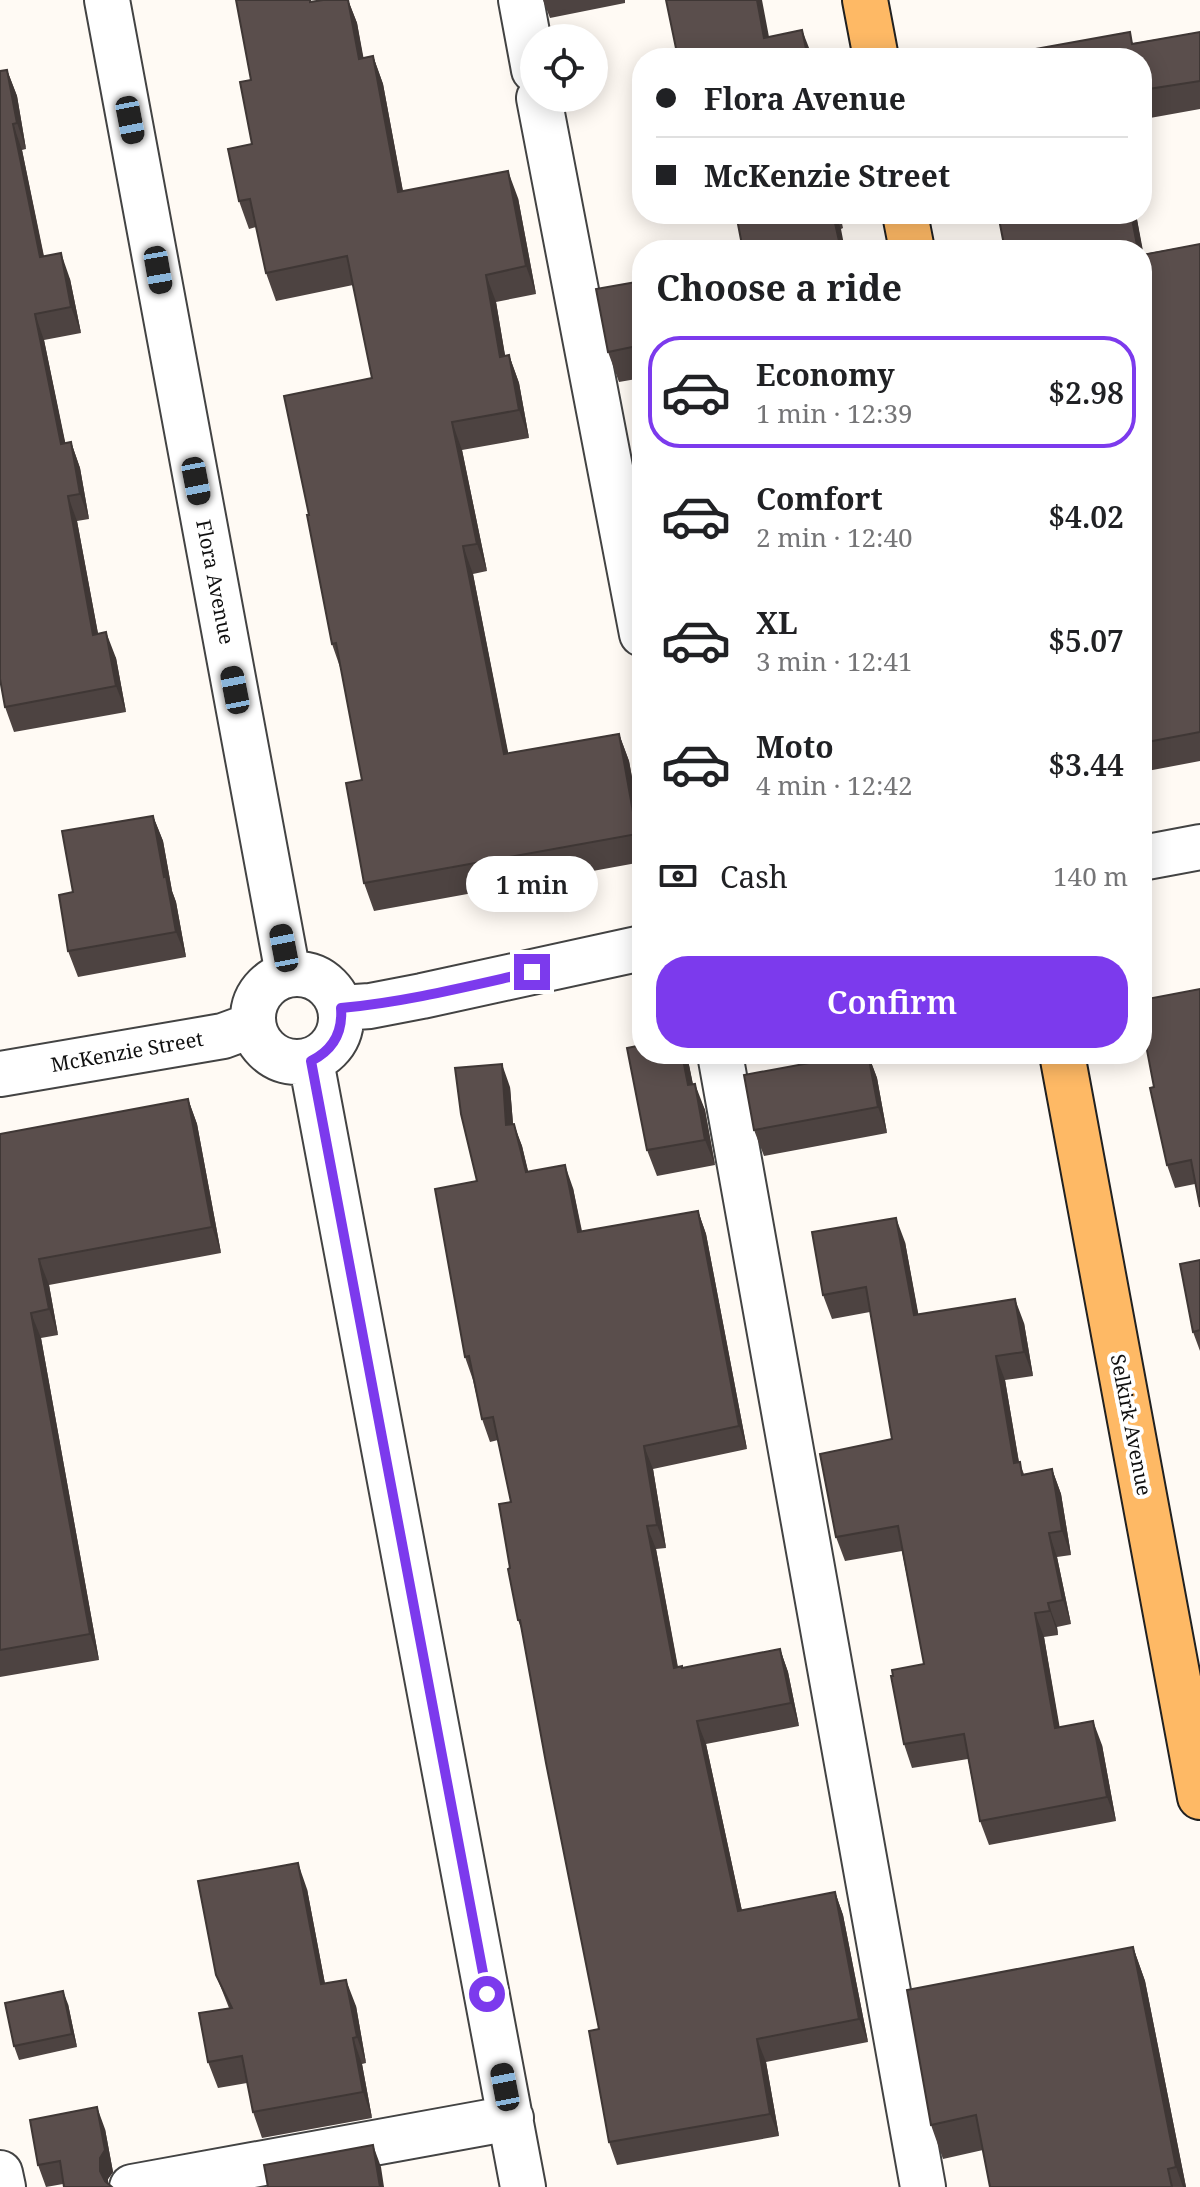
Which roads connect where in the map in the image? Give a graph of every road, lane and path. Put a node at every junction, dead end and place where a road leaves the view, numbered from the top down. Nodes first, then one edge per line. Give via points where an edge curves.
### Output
1 (107, 0) edge
2 (521, 0) edge
3 (865, 0) edge
4 (525, 24) edge
5 (874, 48) edge
6 (542, 112) edge
7 (632, 582) edge
8 (1200, 847) edge
9 (1152, 856) edge
10 (632, 950) edge
11 (288, 974) junction
12 (341, 1008) junction
13 (253, 1025) junction
14 (311, 1061) junction
15 (722, 1064) edge
16 (1064, 1064) edge
17 (0, 1074) edge
18 (1200, 1797) edge
19 (511, 2118) junction
20 (0, 2173) edge
21 (3, 2187) edge
22 (132, 2187) edge
23 (523, 2187) edge
24 (923, 2187) edge

1 - 11 street, Flora Avenue
2 - 4 street
3 - 5 main road
6 - 7 street
8 - 9 street
10 - 12 street via 422,996
11 - 12 street via 321,980
11 - 13 street via 259,995
12 - 14 street via 337,1039
13 - 14 street via 264,1049 277,1058
13 - 17 street, McKenzie Street via 223,1036
14 - 19 street
15 - 24 street
16 - 18 main road, Selkirk Avenue
19 - 22 street
19 - 23 street
20 - 21 street

